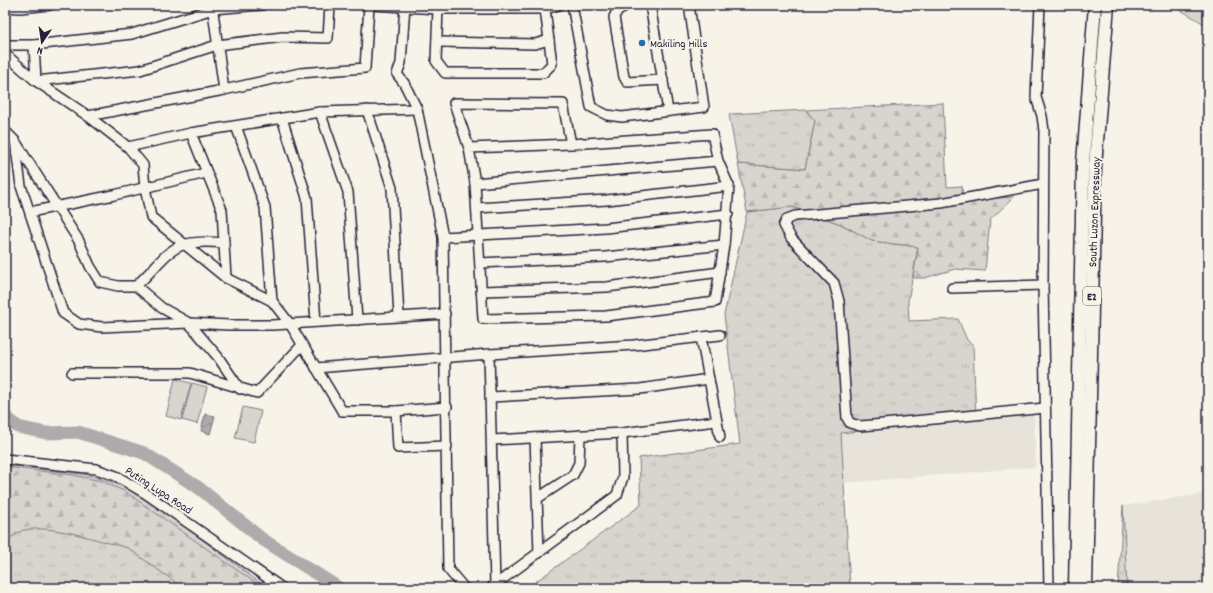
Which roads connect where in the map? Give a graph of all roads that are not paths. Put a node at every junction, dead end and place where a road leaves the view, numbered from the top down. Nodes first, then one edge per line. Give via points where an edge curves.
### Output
1 (50, 5) edge
2 (262, 5) edge
3 (329, 5) edge
4 (339, 5) edge
5 (370, 5) edge
6 (559, 5) edge
7 (572, 5) edge
8 (626, 5) edge
9 (650, 5) edge
10 (689, 5) edge
11 (1040, 5) edge
12 (1095, 5) edge
13 (1108, 5) edge
14 (5, 6) edge
15 (405, 6) edge
16 (213, 7) edge
17 (438, 9) junction
18 (545, 10) junction
19 (549, 40) junction
20 (436, 42) junction
21 (5, 45) edge
22 (34, 45) junction
23 (217, 45) junction
24 (5, 54) edge
25 (663, 80) junction
26 (36, 81) junction
27 (224, 90) junction
28 (417, 108) junction
29 (367, 110) junction
30 (668, 111) junction
31 (320, 112) junction
32 (88, 116) junction
33 (282, 118) junction
34 (236, 126) junction
35 (5, 132) edge
36 (191, 133) junction
37 (15, 141) junction
38 (571, 144) junction
39 (128, 147) junction
40 (469, 148) junction
41 (718, 161) junction
42 (206, 173) junction
43 (476, 183) junction
44 (1044, 184) junction
45 (729, 186) junction
46 (144, 188) junction
47 (56, 207) junction
48 (477, 208) junction
49 (30, 212) junction
50 (728, 214) junction
51 (478, 234) junction
52 (443, 237) junction
53 (182, 243) junction
54 (224, 243) junction
55 (724, 245) junction
56 (480, 263) junction
57 (720, 272) junction
58 (226, 278) junction
59 (136, 286) junction
60 (1043, 286) junction
61 (952, 288) dead end
62 (481, 291) junction
63 (272, 301) junction
64 (445, 314) junction
65 (399, 317) junction
66 (357, 320) junction
67 (316, 322) junction
68 (189, 323) junction
69 (290, 324) junction
70 (720, 335) dead end
71 (701, 337) junction
72 (302, 344) junction
73 (489, 354) junction
74 (446, 358) junction
75 (316, 368) junction
76 (72, 373) dead end
77 (710, 379) junction
78 (240, 389) junction
79 (490, 397) junction
80 (447, 407) junction
81 (1046, 408) junction
82 (396, 411) junction
83 (716, 421) junction
84 (622, 432) junction
85 (580, 435) junction
86 (720, 437) dead end
87 (535, 438) junction
88 (492, 440) junction
89 (447, 446) junction
90 (5, 459) edge
91 (538, 498) junction
92 (539, 553) junction
93 (493, 587) edge
94 (282, 588) edge
95 (464, 588) edge
96 (1049, 588) edge
97 (1075, 588) edge
98 (1086, 588) edge

1 - 14 street via 20,8
2 - 16 street
3 - 4 street
3 - 23 street via 328,38 283,37
5 - 15 street
5 - 27 street via 366,68 300,73
6 - 18 street
7 - 30 street via 591,107 607,115 622,117
8 - 25 street via 614,17 624,77 627,82
9 - 25 street
10 - 30 street via 704,107
11 - 44 street via 1036,97 1044,131
12 - 97 highway, South Luzon Expressway / E2 via 1083,163
13 - 98 highway, South Luzon Expressway / E2 via 1095,166
15 - 17 street
15 - 28 street via 401,63 397,74
16 - 22 street via 132,34
16 - 23 street
17 - 18 street
17 - 20 street
18 - 19 street
19 - 20 street via 535,44
19 - 20 street via 552,64 543,73 445,73 436,61
21 - 22 street
22 - 26 street
23 - 26 street via 140,70
23 - 27 street
24 - 26 street
25 - 30 street
26 - 32 street
27 - 32 street
28 - 29 street
28 - 52 street
29 - 31 street
29 - 65 street via 392,188
31 - 33 street
31 - 66 street via 348,192
32 - 39 street
33 - 34 street
33 - 67 street via 307,198
34 - 36 street
34 - 63 street via 265,207
35 - 37 street
36 - 39 street
36 - 42 street
37 - 47 street
37 - 49 street via 21,186
38 - 40 street
38 - 40 street via 563,104 454,103
38 - 41 street via 712,134
39 - 46 street via 143,164
40 - 43 street
41 - 43 street
41 - 45 street
42 - 46 street
42 - 54 street via 222,210
43 - 48 street
44 - 60 street
44 - 81 street via 941,203 795,216 784,224 791,238 834,283 839,301 847,418 850,423 860,426
45 - 48 street via 607,200
45 - 50 street
46 - 47 street
46 - 53 street via 151,217
47 - 49 street
47 - 59 street via 79,241 100,282
48 - 51 street
49 - 68 street via 63,313 79,324 102,327
50 - 51 street via 606,228
50 - 55 street
51 - 52 street
51 - 56 street
52 - 64 street
53 - 54 street
53 - 58 street
53 - 59 street via 168,252
54 - 58 street
55 - 56 street via 605,257
55 - 57 street
56 - 62 street
57 - 62 street via 607,287
57 - 62 street via 715,302 606,316 483,320
58 - 63 street
59 - 68 street via 162,308
60 - 61 street
60 - 81 street
63 - 69 street
64 - 65 street
64 - 74 street
65 - 66 street
66 - 67 street
67 - 69 street
68 - 69 street
68 - 78 street via 218,357
69 - 72 street
70 - 71 street
71 - 73 street via 634,345
71 - 77 street
72 - 75 street
72 - 78 street via 257,393
73 - 74 street
73 - 79 street
74 - 75 street
74 - 80 street
75 - 82 street via 342,411
76 - 78 street via 190,373
77 - 79 street via 640,389
77 - 83 street
79 - 88 street
80 - 82 street
80 - 89 street
81 - 96 street
82 - 89 street via 398,448
83 - 84 street
83 - 86 street
84 - 85 street
84 - 92 street via 623,478 617,494
85 - 87 street
85 - 91 street via 579,463 573,475
87 - 88 street
87 - 91 street
88 - 93 street
89 - 95 street via 448,570
90 - 94 street, Puting Lupa Road via 96,469 116,476 145,493
91 - 92 street
92 - 93 street

